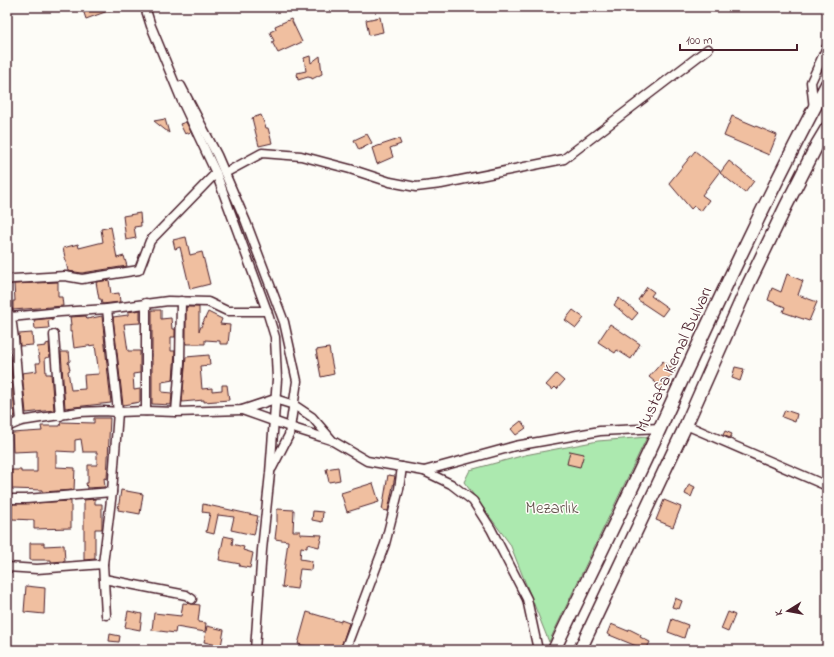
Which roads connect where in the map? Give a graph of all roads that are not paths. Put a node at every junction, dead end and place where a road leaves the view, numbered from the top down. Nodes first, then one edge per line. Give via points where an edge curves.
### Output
1 (145, 7) edge
2 (149, 7) edge
3 (827, 47) edge
4 (708, 49) dead end
5 (827, 84) edge
6 (814, 109) junction
7 (827, 128) edge
8 (220, 173) junction
9 (7, 280) edge
10 (181, 301) junction
11 (146, 303) junction
12 (107, 309) junction
13 (267, 311) junction
14 (9, 314) edge
15 (54, 335) dead end
16 (276, 399) junction
17 (294, 405) junction
18 (242, 410) junction
19 (146, 411) junction
20 (118, 412) junction
21 (176, 412) junction
22 (60, 416) junction
23 (21, 422) junction
24 (274, 422) junction
25 (686, 425) junction
26 (7, 427) edge
27 (290, 427) junction
28 (660, 428) junction
29 (331, 440) junction
30 (402, 467) junction
31 (424, 471) junction
32 (270, 473) junction
33 (827, 486) edge
34 (112, 492) junction
35 (7, 499) edge
36 (103, 564) junction
37 (7, 566) edge
38 (104, 579) junction
39 (192, 599) dead end
40 (106, 615) dead end
41 (256, 650) edge
42 (345, 650) edge
43 (538, 650) edge
44 (554, 650) edge
45 (580, 650) edge

1 - 8 street via 182,101
2 - 8 street via 176,78 217,155
3 - 6 street via 811,82
4 - 8 street via 564,159 416,187 301,156 262,153
5 - 6 highway, Mustafa Kemal Bulvarı
6 - 28 highway, Mustafa Kemal Bulvarı via 692,357
7 - 25 highway via 749,283
8 - 9 street via 150,241 139,270 82,279 65,276
8 - 13 street
8 - 17 street via 246,222 284,322 297,381
10 - 11 street
10 - 13 street via 208,302 227,311
10 - 21 street
11 - 12 street
11 - 19 street
12 - 14 street
12 - 20 street
13 - 16 street via 275,337
14 - 23 street
15 - 22 street
16 - 17 street
16 - 18 street
16 - 24 street
17 - 27 street
17 - 29 street via 312,417
18 - 21 street
18 - 24 street
19 - 20 street
19 - 21 street
20 - 22 street via 79,412
20 - 34 street
22 - 23 street
23 - 26 street
24 - 27 street
24 - 32 street
25 - 33 street
25 - 45 highway
27 - 29 street
27 - 32 street via 289,435
28 - 31 street via 600,431 515,446
28 - 44 highway, Mustafa Kemal Bulvarı
29 - 30 street via 367,461
30 - 31 street
30 - 42 street via 385,544
31 - 43 street via 451,484 473,501 491,529 528,599
32 - 41 street
34 - 35 street
34 - 36 street
36 - 37 street via 36,568
36 - 38 street
38 - 39 street via 186,595
38 - 40 street

